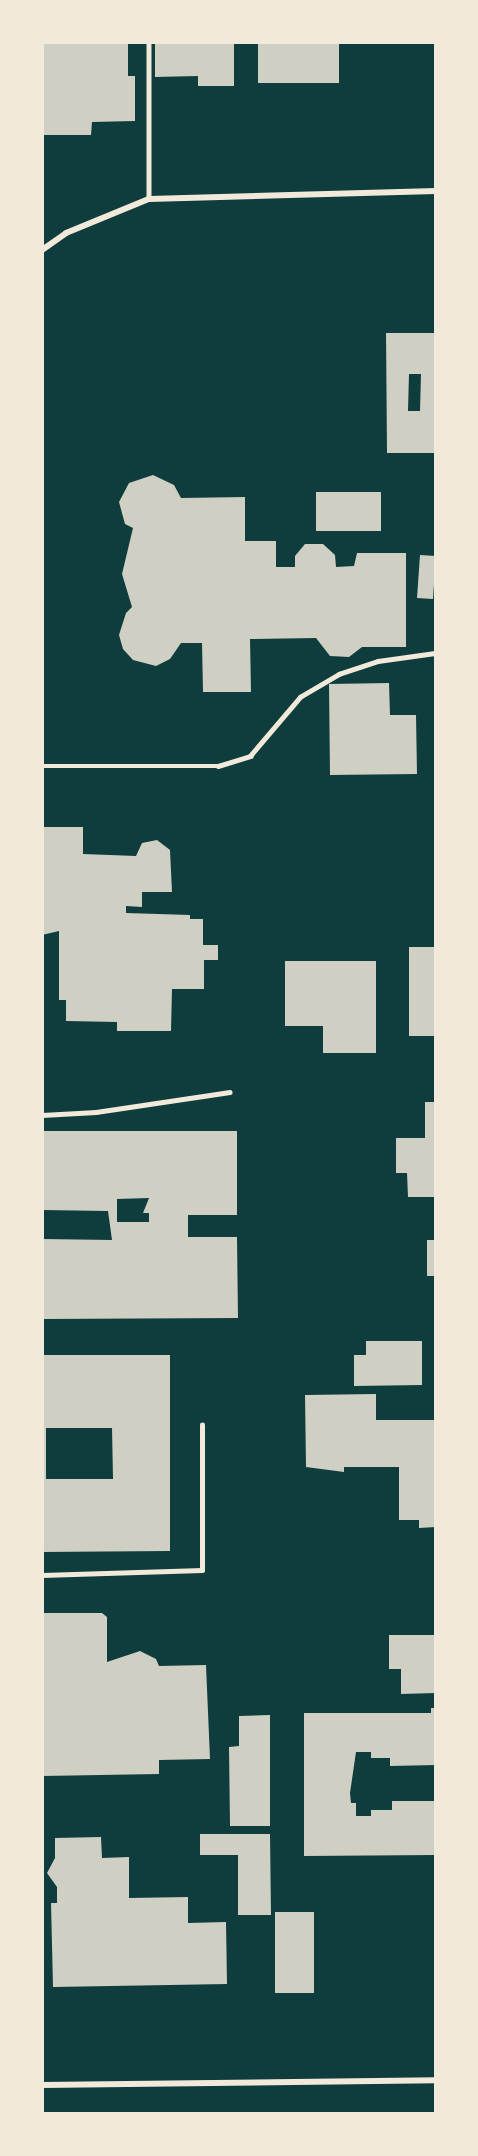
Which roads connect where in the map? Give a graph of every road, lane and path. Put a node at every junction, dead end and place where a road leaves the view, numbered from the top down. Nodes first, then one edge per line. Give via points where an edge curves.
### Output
1 (149, 42) edge
2 (436, 191) edge
3 (149, 199) junction
4 (42, 250) edge
5 (436, 653) edge
6 (42, 766) edge
7 (230, 1092) dead end
8 (42, 1115) edge
9 (202, 1425) dead end
10 (42, 1575) edge
11 (436, 2080) edge
12 (42, 2085) edge

1 - 3 lane
2 - 3 street
3 - 4 street via 66,233
5 - 6 lane via 378,661 339,674 300,697 250,756 218,766
7 - 8 lane via 96,1112
9 - 10 lane via 202,1570
11 - 12 street

